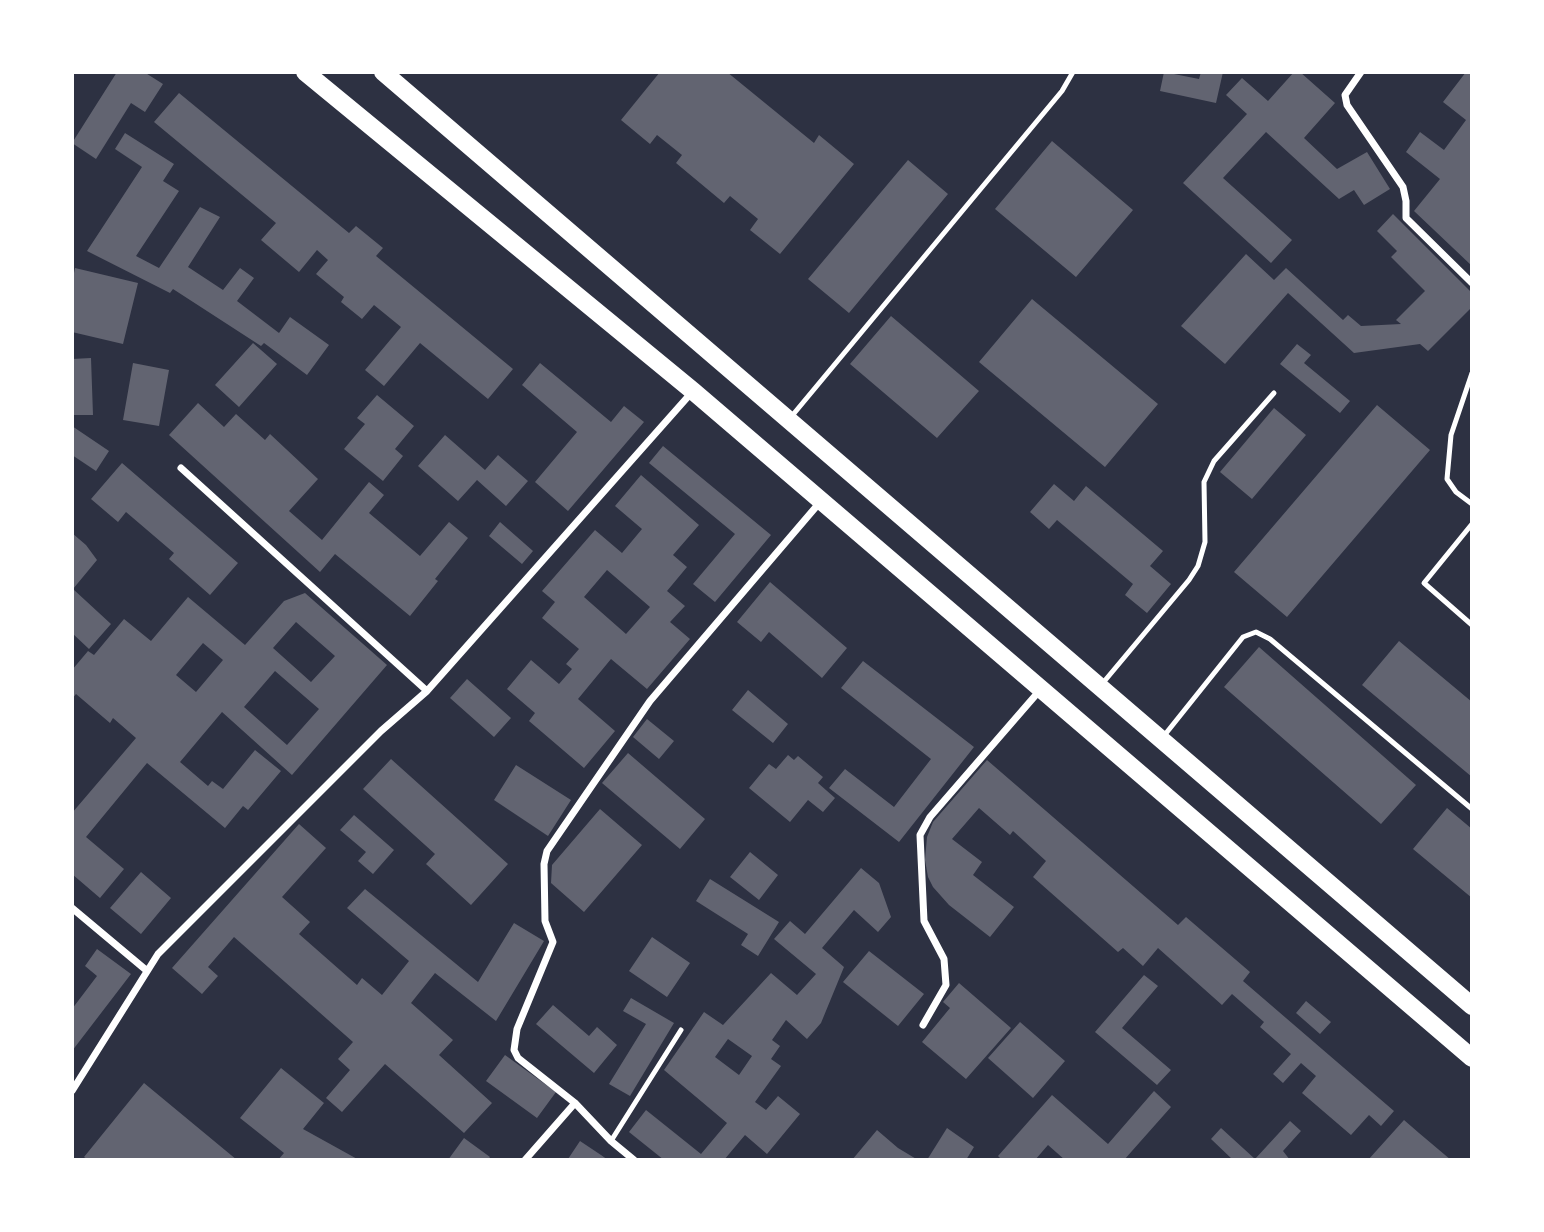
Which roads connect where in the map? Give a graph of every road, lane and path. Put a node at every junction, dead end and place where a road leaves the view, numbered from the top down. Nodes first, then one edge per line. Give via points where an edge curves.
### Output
1 (305, 72) edge
2 (383, 72) edge
3 (1073, 72) edge
4 (1361, 72) edge
5 (1472, 283) edge
6 (1472, 373) edge
7 (693, 391) junction
8 (1274, 393) dead end
9 (789, 419) junction
10 (181, 468) dead end
11 (822, 501) junction
12 (1472, 504) edge
13 (1472, 524) edge
14 (1472, 625) edge
15 (1100, 687) junction
16 (1041, 688) junction
17 (427, 691) junction
18 (1161, 739) junction
19 (1472, 809) edge
20 (72, 908) edge
21 (146, 970) junction
22 (1472, 1006) edge
23 (923, 1025) dead end
24 (681, 1030) dead end
25 (1472, 1058) edge
26 (72, 1091) edge
27 (575, 1103) junction
28 (611, 1141) junction
29 (525, 1160) edge
30 (634, 1160) edge

1 - 7 main road
2 - 9 main road
3 - 9 lane via 1062,92
4 - 5 street via 1345,95 1347,105 1402,187 1406,218
6 - 12 lane via 1451,435 1447,480
7 - 11 main road
7 - 17 street
8 - 15 lane via 1214,461 1204,482 1205,542 1198,566
9 - 15 main road
10 - 17 street
11 - 16 main road
11 - 27 street via 650,701 547,851 545,921 553,942 517,1028 514,1050
13 - 14 lane via 1424,583
15 - 18 main road
16 - 23 street via 930,817 920,835 924,921 944,959 946,985
16 - 25 main road
17 - 21 street via 381,731
18 - 19 lane via 1243,638 1256,632
18 - 22 main road
20 - 21 street
21 - 26 street
24 - 28 lane
27 - 28 street
27 - 29 street
28 - 30 street

